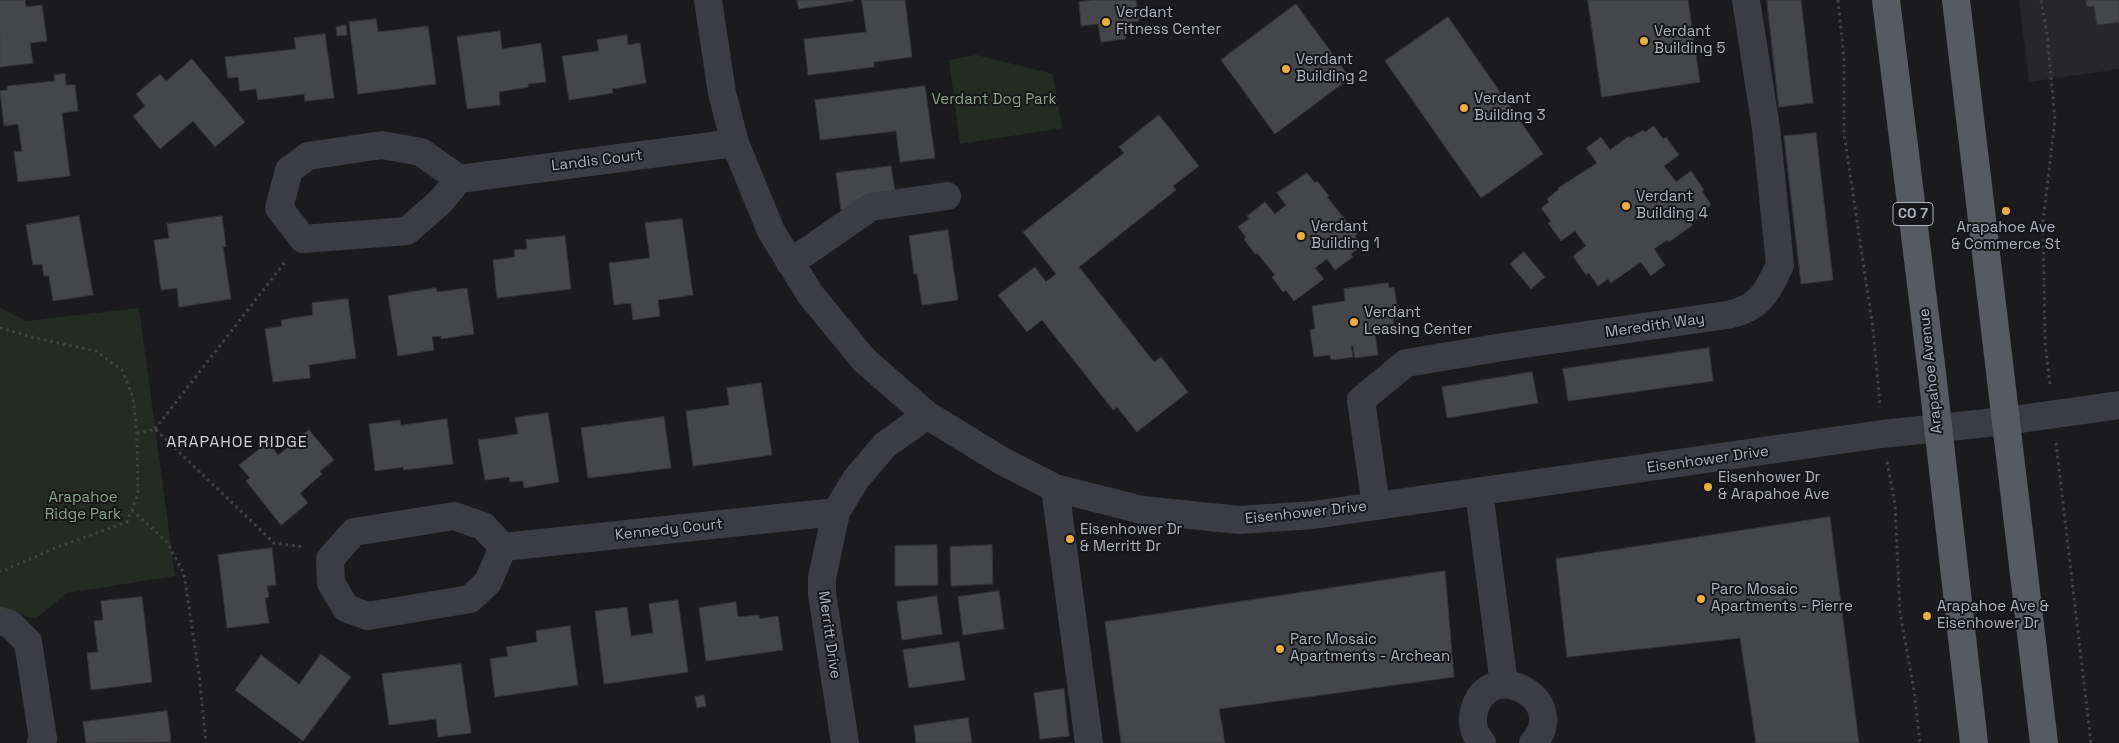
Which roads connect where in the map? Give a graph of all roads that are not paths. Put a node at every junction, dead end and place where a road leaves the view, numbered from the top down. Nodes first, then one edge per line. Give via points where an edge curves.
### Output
1 (708, 0) edge
2 (1746, 0) edge
3 (1886, 0) edge
4 (1956, 0) edge
5 (735, 143) junction
6 (459, 179) junction
7 (947, 196) dead end
8 (790, 263) junction
9 (2119, 405) edge
10 (927, 414) junction
11 (2006, 420) junction
12 (1938, 429) junction
13 (1055, 488) junction
14 (1479, 492) junction
15 (1376, 506) junction
16 (836, 512) junction
17 (503, 548) junction
18 (0, 621) edge
19 (1504, 684) junction
20 (42, 743) edge
21 (845, 743) edge
22 (1089, 743) edge
23 (1482, 743) edge
24 (1533, 743) edge
25 (1974, 743) edge
26 (2044, 743) edge

1 - 5 street, Eisenhower Drive via 722,93
2 - 15 street, Meredith Way via 1766,128 1780,265 1762,298 1745,312 1406,363 1361,400
3 - 12 main road, Arapahoe Avenue / CO 7
4 - 11 main road
5 - 6 street, Landis Court
5 - 8 street, Eisenhower Drive via 771,231
6 - 6 street via 421,152 382,145 308,156 289,170 279,208 303,239 407,231 441,201
7 - 8 street via 871,208
8 - 10 street, Eisenhower Drive via 810,294 864,360
9 - 11 street, Eisenhower Drive
10 - 13 street, Eisenhower Drive via 1002,462
10 - 16 street, Merritt Drive via 885,445 856,479
11 - 12 street, Eisenhower Drive
11 - 26 main road
12 - 14 street, Eisenhower Drive via 1882,434
12 - 25 main road, Arapahoe Avenue / CO 7
13 - 15 street, Eisenhower Drive via 1142,510 1240,520 1313,515
13 - 22 street
14 - 15 street, Eisenhower Drive
14 - 19 street
16 - 17 street, Kennedy Court
16 - 21 street, Merritt Drive via 822,578 822,594
17 - 17 street via 483,526 454,516 354,532 330,559 331,583 346,608 368,616 470,599 488,582
18 - 20 street via 10,624 28,642
19 - 23 street via 1483,694 1476,704 1473,728
19 - 24 street via 1526,690 1540,707 1542,730

